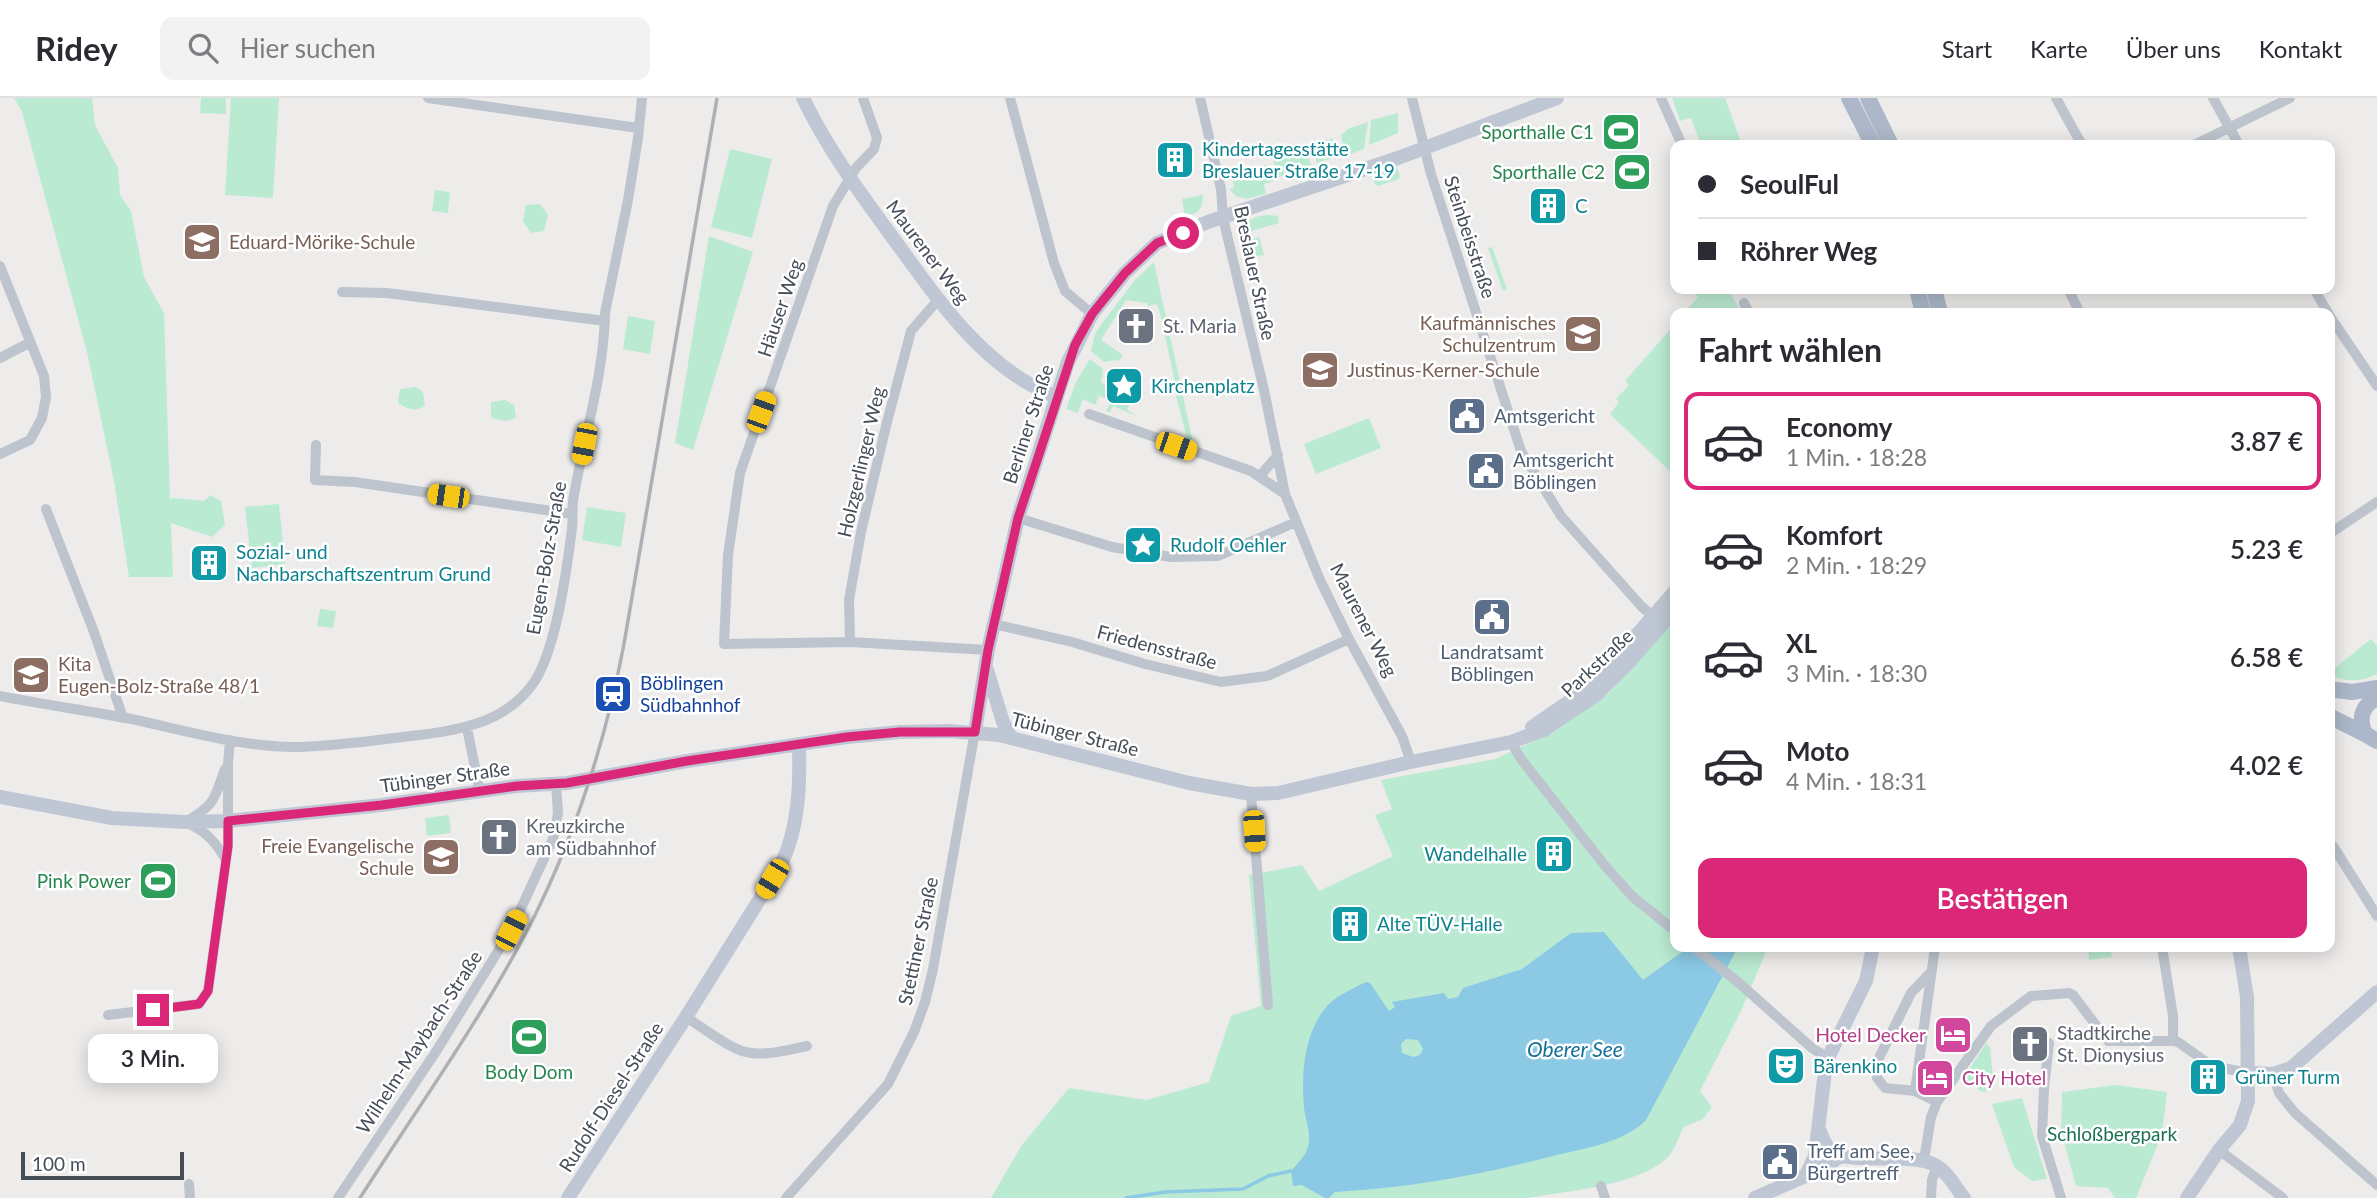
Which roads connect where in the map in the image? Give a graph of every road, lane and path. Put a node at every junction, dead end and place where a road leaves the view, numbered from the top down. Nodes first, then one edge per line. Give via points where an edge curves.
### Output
1 (428, 98) edge
2 (642, 98) edge
3 (803, 98) edge
4 (863, 98) edge
5 (1010, 98) edge
6 (1200, 98) edge
7 (1412, 98) edge
8 (1557, 98) edge
9 (1661, 98) edge
10 (1849, 98) edge
11 (1868, 98) edge
12 (2056, 98) edge
13 (2213, 98) edge
14 (2290, 98) edge
15 (638, 128) junction
16 (2229, 128) junction
17 (1680, 140) edge
18 (1870, 140) edge
19 (1889, 140) edge
20 (2079, 140) edge
21 (2204, 140) edge
22 (2236, 140) edge
23 (1425, 147) junction
24 (850, 177) junction
25 (1223, 218) junction
26 (0, 266) edge
27 (342, 292) dead end
28 (938, 300) junction
29 (1092, 314) junction
30 (605, 321) junction
31 (2335, 323) edge
32 (29, 343) junction
33 (0, 358) edge
34 (2377, 386) edge
35 (1057, 397) junction
36 (1089, 414) dead end
37 (316, 446) dead end
38 (0, 454) edge
39 (1278, 456) junction
40 (1260, 476) junction
41 (1285, 494) junction
42 (2377, 502) edge
43 (46, 509) dead end
44 (572, 514) junction
45 (1018, 518) junction
46 (1296, 522) junction
47 (2335, 530) edge
48 (1670, 600) edge
49 (1670, 613) edge
50 (1658, 620) junction
51 (994, 624) junction
52 (1349, 639) junction
53 (850, 642) junction
54 (988, 650) junction
55 (985, 667) junction
56 (2377, 688) edge
57 (2335, 690) edge
58 (0, 696) edge
59 (2335, 700) edge
60 (2335, 711) edge
61 (2335, 717) edge
62 (123, 718) junction
63 (2371, 726) edge
64 (467, 728) junction
65 (975, 732) junction
66 (1011, 738) junction
67 (230, 740) junction
68 (1511, 742) junction
69 (799, 745) junction
70 (1411, 762) junction
71 (228, 764) junction
72 (556, 784) junction
73 (480, 792) junction
74 (1251, 794) junction
75 (0, 797) edge
76 (228, 821) junction
77 (186, 822) junction
78 (2335, 849) edge
79 (226, 860) junction
80 (2377, 915) edge
81 (1670, 927) edge
82 (1700, 952) edge
83 (1872, 952) edge
84 (1934, 952) edge
85 (2163, 952) edge
86 (2240, 952) edge
87 (1932, 971) junction
88 (2377, 992) edge
89 (1268, 1005) dead end
90 (108, 1015) dead end
91 (686, 1017) junction
92 (2173, 1041) junction
93 (2049, 1043) dead end
94 (807, 1046) dead end
95 (1828, 1058) junction
96 (2249, 1073) junction
97 (2273, 1074) junction
98 (1915, 1091) junction
99 (1937, 1102) junction
100 (1819, 1128) junction
101 (2219, 1150) junction
102 (1841, 1156) junction
103 (1931, 1163) junction
104 (1807, 1173) junction
105 (189, 1184) dead end
106 (2377, 1185) edge
107 (1601, 1186) dead end
108 (190, 1198) edge
109 (338, 1198) edge
110 (568, 1198) edge
111 (786, 1198) edge
112 (1605, 1198) edge
113 (1755, 1198) edge
114 (1931, 1198) edge
115 (1964, 1198) edge
116 (2061, 1198) edge
117 (2187, 1198) edge
118 (2283, 1198) edge

1 - 15 street
2 - 15 street, Eugen-Bolz-Straße
3 - 24 main road, Maurener Weg
4 - 24 street, Häuser Weg via 877,138 874,149
5 - 29 street via 1057,272 1065,291
6 - 25 street, Breslauer Straße
7 - 23 street, Steinbeisstraße
8 - 23 main road, Berliner Straße
9 - 17 street
10 - 18 main road
11 - 19 main road
12 - 20 street
13 - 16 street
14 - 16 street
15 - 30 street, Eugen-Bolz-Straße
16 - 21 street
16 - 22 street
23 - 25 main road, Berliner Straße
23 - 50 street, Steinbeisstraße via 1521,451 1561,516
24 - 28 main road, Maurener Weg
24 - 53 street, Häuser Weg via 833,206 740,473 728,555 724,644
25 - 29 main road, Berliner Straße via 1157,243
25 - 39 street, Breslauer Straße
26 - 32 street
27 - 30 street via 387,293
28 - 35 main road, Maurener Weg via 994,358
28 - 53 street, Holzgerlinger Weg via 911,331 886,426 849,600
29 - 35 main road, Berliner Straße via 1075,345
30 - 44 street, Eugen-Bolz-Straße
31 - 34 street
32 - 33 street
32 - 38 street via 44,376 42,418 30,440
35 - 45 main road, Berliner Straße
36 - 40 street
37 - 44 street via 315,480
39 - 40 street
39 - 41 street, Maurener Weg
40 - 41 street
41 - 46 street, Maurener Weg
42 - 47 street
43 - 62 street
44 - 64 street, Eugen-Bolz-Straße via 556,620 543,667 516,702
45 - 46 street via 1112,547 1171,557 1218,555
45 - 51 main road, Berliner Straße
46 - 52 street, Maurener Weg
48 - 50 main road, Parkstraße
49 - 50 main road, Parkstraße
50 - 68 main road, Parkstraße via 1631,660 1596,695 1544,730
51 - 52 street, Friedensstraße via 1221,682 1267,676
51 - 54 main road, Berliner Straße
52 - 70 street, Maurener Weg via 1402,736
53 - 54 street
54 - 55 main road, Berliner Straße
55 - 65 main road, Berliner Straße
55 - 66 main road
56 - 57 main road
58 - 62 street, Eugen-Bolz-Straße
59 - 63 main road
60 - 63 main road
61 - 63 main road
62 - 67 street, Eugen-Bolz-Straße
64 - 67 street, Eugen-Bolz-Straße via 307,746
64 - 73 street
65 - 66 main road, Tübinger Straße
65 - 69 main road, Tübinger Straße via 900,732
65 - 111 street, Stettiner Straße via 933,969 909,1046 888,1084
66 - 74 main road, Tübinger Straße
67 - 71 street
68 - 70 main road, Tübinger Straße
68 - 81 street via 1606,867
69 - 72 main road, Tübinger Straße
69 - 91 main road, Rudolf-Diesel-Straße via 797,808 785,855
70 - 74 main road, Tübinger Straße via 1278,793
71 - 76 street
71 - 77 street via 215,800
72 - 73 main road, Tübinger Straße
72 - 109 street, Wilhelm-Maybach-Straße via 558,813 553,839 511,930
73 - 76 main road, Tübinger Straße
74 - 89 street
75 - 77 main road, Tübinger Straße via 112,818
76 - 77 main road, Tübinger Straße
76 - 79 street
77 - 79 street via 212,838
78 - 80 street
79 - 90 street via 204,999 199,1004
82 - 95 street
83 - 95 main road via 1866,981
84 - 87 street
85 - 92 street
86 - 96 main road via 2247,997
87 - 98 street
87 - 98 street via 1911,993 1879,1058 1877,1078 1885,1088
88 - 97 main road via 2291,1068
91 - 94 street, Rudolf-Diesel-Straße via 738,1050 778,1052
91 - 110 main road, Rudolf-Diesel-Straße
92 - 96 street via 2212,1066
92 - 99 street via 2108,1041 2073,995 2031,996 1991,1026
93 - 116 street via 2042,1136
95 - 100 main road
96 - 97 main road
96 - 101 main road via 2245,1115
97 - 106 street via 2279,1093 2295,1113
98 - 99 street
99 - 103 street via 1931,1117
100 - 102 main road via 1829,1149
100 - 104 main road
101 - 117 main road
101 - 118 street
102 - 103 main road
102 - 104 main road
103 - 114 street
103 - 115 main road
104 - 113 main road
105 - 108 street
107 - 112 street

